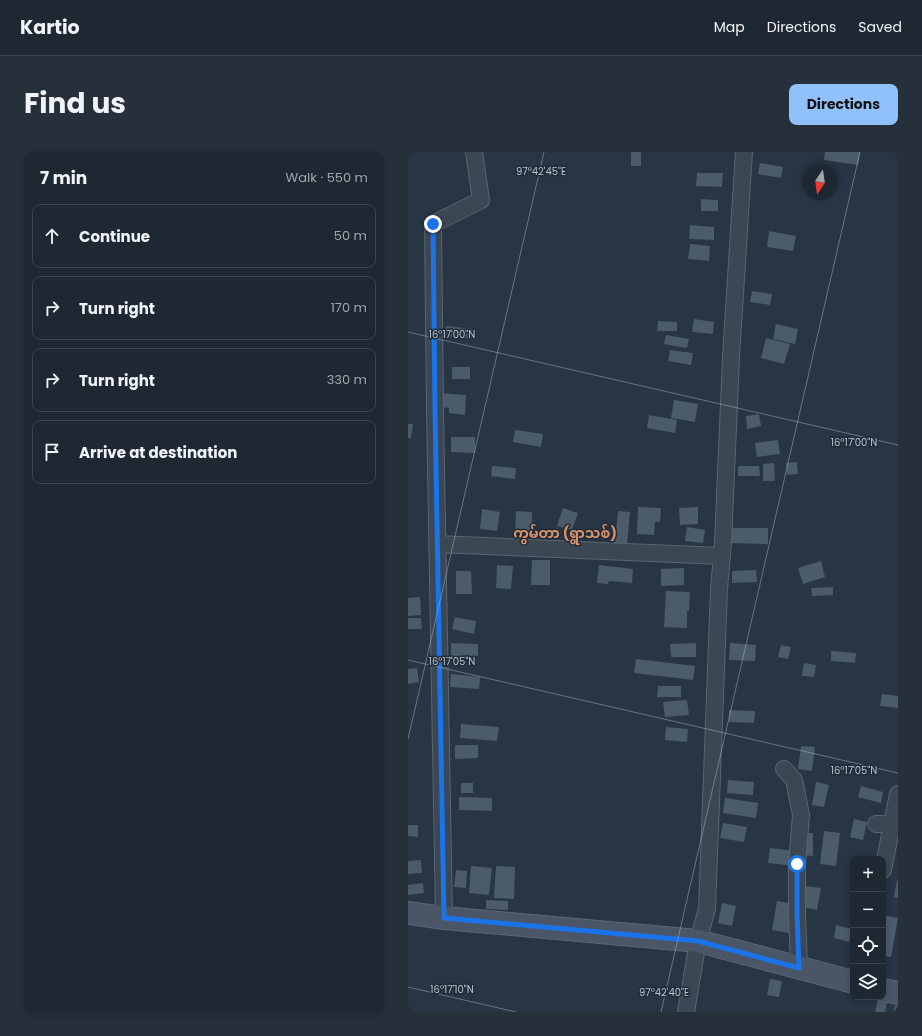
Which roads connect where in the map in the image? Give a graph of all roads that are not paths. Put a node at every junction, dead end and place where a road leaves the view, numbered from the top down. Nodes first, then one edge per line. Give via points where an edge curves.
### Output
1 (474, 152) edge
2 (744, 152) edge
3 (437, 544) junction
4 (722, 556) junction
5 (784, 769) dead end
6 (898, 794) edge
7 (876, 824) dead end
8 (895, 824) edge
9 (886, 858) edge
10 (408, 912) edge
11 (444, 918) junction
12 (698, 941) junction
13 (799, 968) junction
14 (850, 981) edge
15 (886, 991) edge
16 (898, 994) edge
17 (686, 1012) edge

1 - 3 street via 481,200 433,224
2 - 4 street
3 - 4 street
3 - 11 street
4 - 12 street via 707,909
5 - 13 street via 794,780 801,815 797,864
6 - 8 street
7 - 8 street
8 - 9 street
10 - 11 street
11 - 12 street
12 - 13 street
12 - 17 street
13 - 14 street
15 - 16 street

